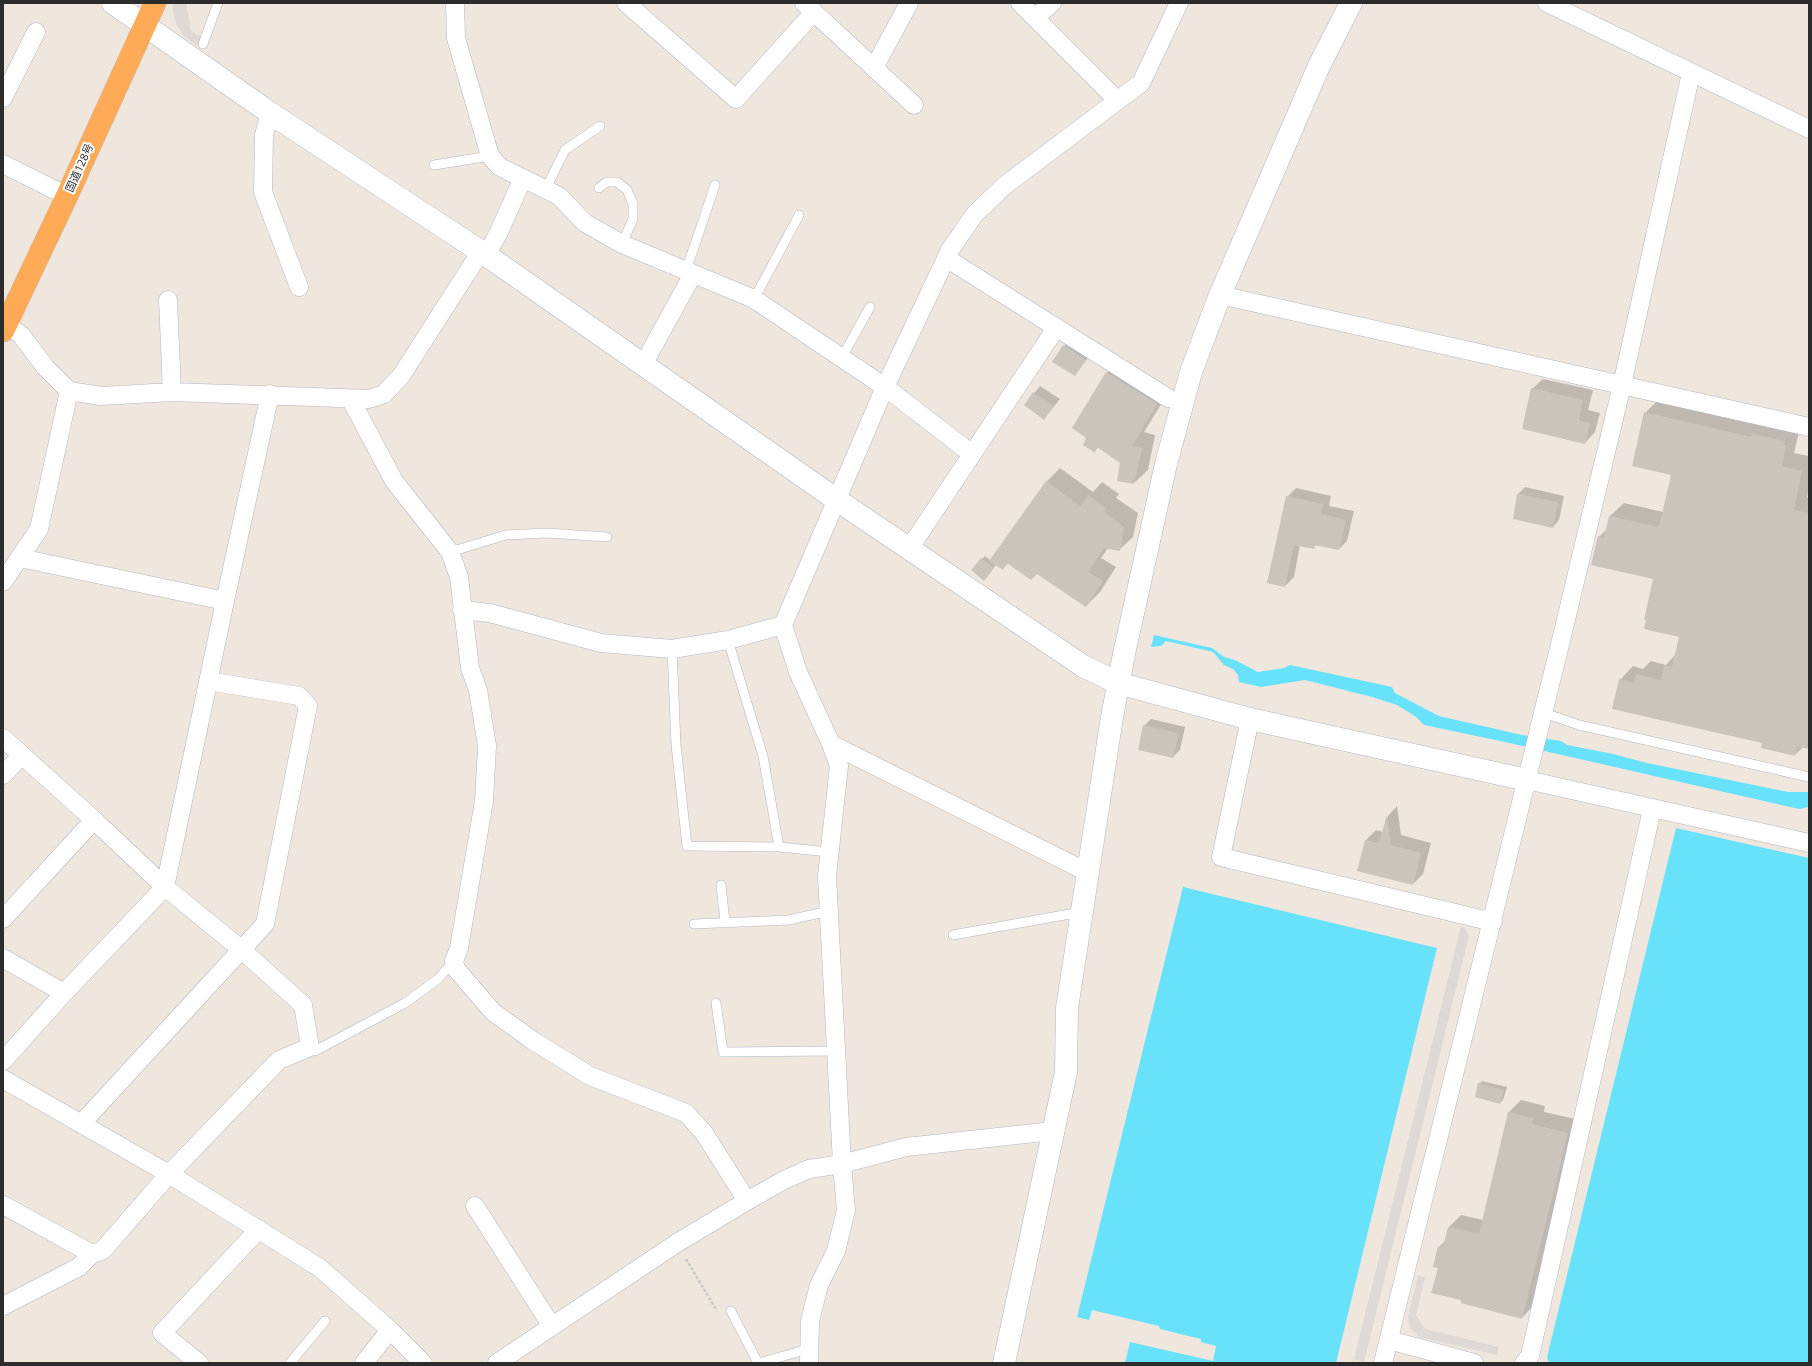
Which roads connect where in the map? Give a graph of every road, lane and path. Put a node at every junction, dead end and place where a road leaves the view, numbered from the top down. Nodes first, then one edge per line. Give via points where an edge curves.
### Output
1 (113, 3) edge
2 (155, 3) edge
3 (218, 3) edge
4 (455, 3) edge
5 (626, 3) edge
6 (909, 3) edge
7 (1020, 3) edge
8 (1052, 3) edge
9 (1179, 3) edge
10 (1351, 3) edge
11 (1547, 3) edge
12 (809, 8) edge
13 (1036, 17) junction
14 (145, 24) junction
15 (36, 32) dead end
16 (203, 44) dead end
17 (874, 68) junction
18 (1691, 73) junction
19 (3, 98) edge
20 (1117, 100) junction
21 (914, 105) dead end
22 (270, 113) junction
23 (600, 126) dead end
24 (1809, 129) edge
25 (490, 156) junction
26 (3, 164) edge
27 (434, 165) dead end
28 (524, 178) junction
29 (715, 185) dead end
30 (599, 188) dead end
31 (546, 190) junction
32 (67, 196) junction
33 (800, 215) dead end
34 (622, 244) junction
35 (483, 253) junction
36 (946, 258) junction
37 (690, 272) junction
38 (300, 288) dead end
39 (1220, 295) junction
40 (754, 299) junction
41 (168, 300) dead end
42 (870, 307) dead end
43 (4, 325) edge
44 (1056, 328) junction
45 (842, 357) junction
46 (643, 365) junction
47 (1622, 385) junction
48 (885, 387) junction
49 (69, 391) junction
50 (172, 392) junction
51 (270, 394) junction
52 (1168, 398) dead end
53 (350, 400) junction
54 (1809, 427) edge
55 (972, 454) junction
56 (838, 500) junction
57 (606, 537) dead end
58 (909, 549) junction
59 (450, 552) junction
60 (20, 558) junction
61 (3, 582) edge
62 (225, 601) junction
63 (462, 610) junction
64 (783, 624) junction
65 (728, 640) junction
66 (672, 649) junction
67 (208, 680) junction
68 (1118, 683) junction
69 (1543, 715) junction
70 (1250, 720) junction
71 (3, 738) edge
72 (831, 744) junction
73 (22, 755) junction
74 (3, 775) edge
75 (1809, 777) edge
76 (1527, 780) junction
77 (1652, 809) junction
78 (94, 820) junction
79 (1809, 843) edge
80 (779, 847) junction
81 (829, 852) junction
82 (1087, 872) junction
83 (720, 885) dead end
84 (165, 887) junction
85 (829, 911) junction
86 (1081, 912) junction
87 (3, 919) edge
88 (725, 922) junction
89 (1492, 922) junction
90 (694, 924) dead end
91 (952, 935) dead end
92 (242, 950) junction
93 (3, 958) edge
94 (454, 961) junction
95 (64, 993) junction
96 (716, 1003) dead end
97 (310, 1047) junction
98 (837, 1051) junction
99 (3, 1061) edge
100 (3, 1079) edge
101 (81, 1124) junction
102 (1053, 1131) junction
103 (842, 1164) junction
104 (169, 1174) junction
105 (747, 1201) junction
106 (3, 1205) edge
107 (475, 1206) dead end
108 (259, 1229) junction
109 (677, 1243) junction
110 (92, 1254) junction
111 (3, 1306) edge
112 (731, 1311) joint
113 (325, 1321) dead end
114 (551, 1325) junction
115 (390, 1330) junction
116 (1389, 1340) junction
117 (809, 1356) edge
118 (199, 1363) edge
119 (290, 1363) edge
120 (364, 1363) edge
121 (423, 1363) edge
122 (497, 1363) edge
123 (758, 1363) edge
124 (1004, 1363) edge
125 (1383, 1363) edge
126 (1474, 1363) edge
127 (1524, 1363) edge

1 - 14 street
2 - 14 highway, 国道128号
3 - 16 lane
4 - 25 street via 456,38
5 - 12 street via 736,99
6 - 17 street
7 - 13 street
8 - 13 street
9 - 20 street via 1141,83
10 - 39 street via 1319,66
11 - 18 street
12 - 17 street
13 - 20 street
14 - 22 street
14 - 32 highway, 国道128号
15 - 19 street
17 - 21 street
18 - 24 street
18 - 47 street
20 - 36 street via 1004,186 974,215
22 - 35 street
22 - 38 street via 264,135 263,192
23 - 31 lane via 565,150
25 - 27 lane
25 - 28 street via 500,167
26 - 32 street
28 - 31 street
28 - 35 street via 498,234
29 - 37 lane
30 - 34 lane via 607,182 617,182 627,190 633,204 633,219
31 - 34 street via 559,196 585,223
32 - 43 highway, 国道128号
33 - 40 lane
34 - 37 street
35 - 46 street
35 - 53 street via 401,376 384,394 369,399
36 - 44 street
36 - 48 street
37 - 40 street
37 - 46 street
39 - 47 street
39 - 68 street via 1191,372 1166,464
40 - 45 street
41 - 50 street
42 - 45 lane
43 - 49 street via 22,335 46,368
44 - 52 street
44 - 55 street
45 - 48 street
46 - 56 street
47 - 54 street
47 - 69 street
48 - 55 street
48 - 56 street
49 - 50 street via 101,396
49 - 60 street via 40,529
50 - 51 street
51 - 53 street
51 - 62 street
53 - 59 street via 394,481
55 - 58 street
56 - 58 street
56 - 64 street
57 - 59 lane via 547,533 506,535
58 - 68 street via 1083,666
59 - 63 street via 459,577
60 - 61 street
60 - 62 street
62 - 67 street
63 - 66 street via 490,613 601,643
63 - 94 street via 470,668 478,690 487,746 484,801 459,948
64 - 65 street
64 - 72 street via 798,672
65 - 66 street
65 - 80 lane via 763,756
66 - 80 lane via 676,745 687,846
67 - 84 street
67 - 92 street via 299,696 308,706 265,924
68 - 70 street
68 - 82 street
69 - 75 lane
69 - 76 street
70 - 76 street
70 - 89 street via 1221,857
71 - 73 street
72 - 81 street via 839,766
72 - 82 street
73 - 74 street
73 - 78 street
76 - 77 street
76 - 89 street
77 - 79 street
77 - 127 street via 1530,1356
78 - 84 street
78 - 87 street
80 - 81 lane
81 - 85 street
82 - 86 street
83 - 88 lane
84 - 92 street
84 - 95 street
85 - 88 lane via 789,920
85 - 98 street
86 - 91 lane
86 - 102 street via 1067,1008 1066,1072
88 - 90 lane
89 - 116 street
92 - 97 street via 303,1005
92 - 101 street
93 - 95 street
94 - 97 lane via 438,979 405,1003 315,1051
94 - 105 street via 456,969 494,1012 532,1040 590,1076 686,1113 704,1133
95 - 99 street
96 - 98 lane via 723,1052
97 - 104 street via 279,1060
98 - 103 street
100 - 101 street
101 - 104 street
102 - 103 street via 906,1147
102 - 124 street
103 - 105 street via 809,1170 784,1180
103 - 117 street via 846,1210 836,1251 819,1285 810,1321
104 - 108 street
104 - 110 street via 103,1250
105 - 109 street
106 - 110 street
107 - 114 street
108 - 115 street via 320,1268
108 - 118 street via 162,1333
109 - 112 path via 718,1312
109 - 114 street
110 - 111 street via 79,1267
112 - 123 lane
113 - 119 lane
114 - 122 street
115 - 120 street
115 - 121 street
116 - 125 street
116 - 126 street
117 - 123 lane

